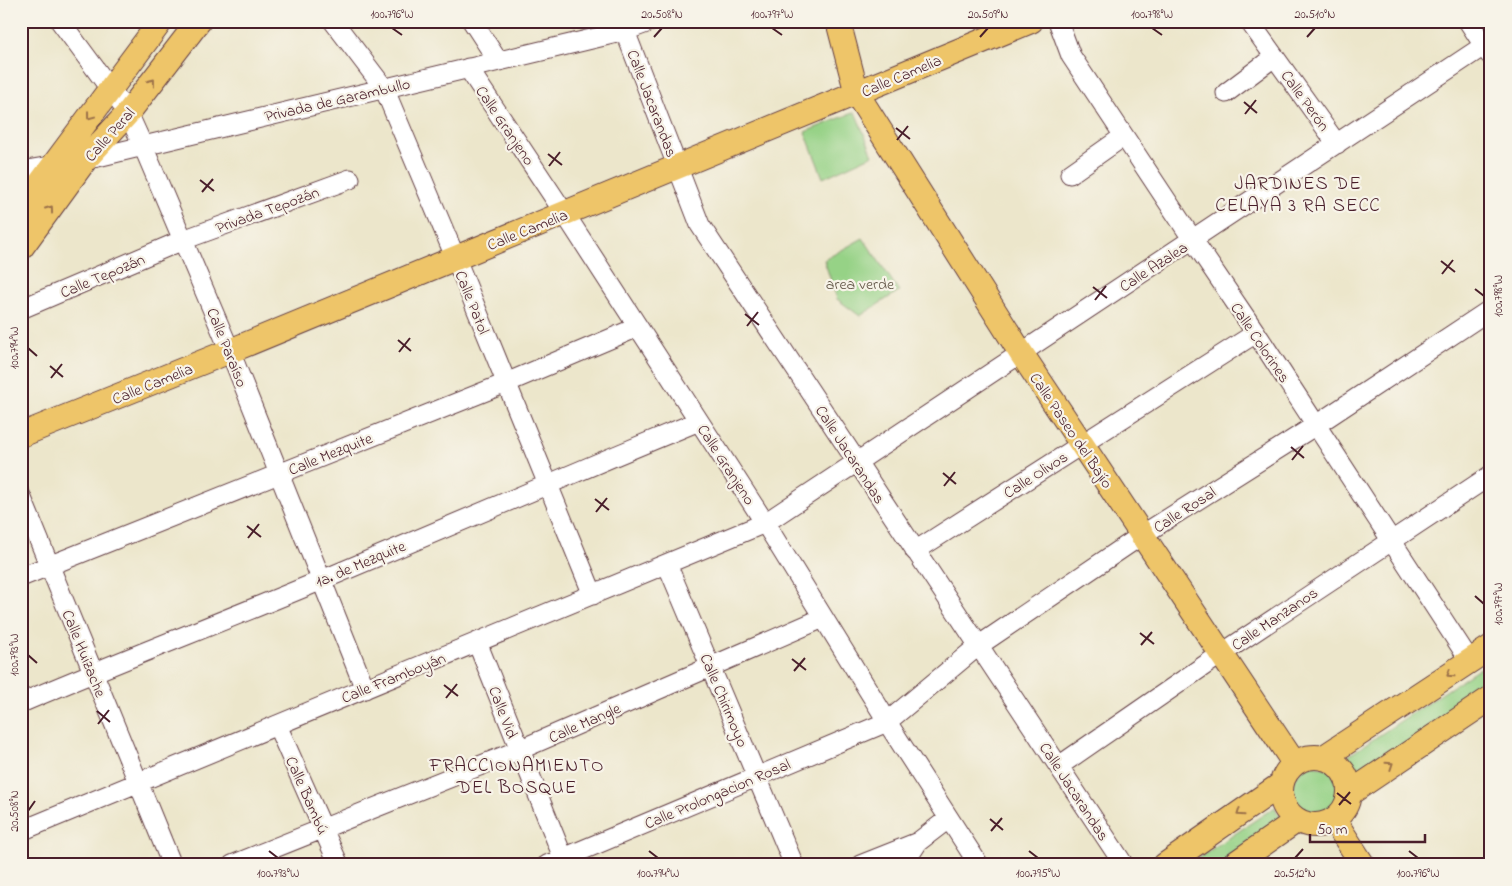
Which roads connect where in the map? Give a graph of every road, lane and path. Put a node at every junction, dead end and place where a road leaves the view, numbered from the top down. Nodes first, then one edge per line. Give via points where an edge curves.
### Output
1 (60, 21) edge
2 (199, 21) edge
3 (333, 21) edge
4 (472, 21) edge
5 (652, 21) edge
6 (838, 21) edge
7 (1031, 21) edge
8 (1058, 21) edge
9 (1249, 21) edge
10 (1468, 21) edge
11 (155, 24) edge
12 (622, 26) edge
13 (1488, 48) edge
14 (1274, 57) junction
15 (498, 61) junction
16 (468, 68) junction
17 (384, 88) junction
18 (111, 89) junction
19 (1226, 93) dead end
20 (856, 94) junction
21 (128, 113) junction
22 (1124, 136) junction
23 (1337, 144) junction
24 (144, 146) junction
25 (85, 160) junction
26 (53, 165) junction
27 (678, 167) junction
28 (21, 171) edge
29 (1070, 174) dead end
30 (350, 178) dead end
31 (21, 209) edge
32 (565, 214) junction
33 (183, 240) junction
34 (1193, 240) junction
35 (21, 248) edge
36 (456, 259) junction
37 (21, 309) edge
38 (1491, 309) edge
39 (638, 327) junction
40 (1256, 333) junction
41 (230, 351) junction
42 (1021, 353) junction
43 (506, 383) junction
44 (699, 421) junction
45 (1316, 425) junction
46 (21, 435) edge
47 (1082, 445) junction
48 (857, 463) junction
49 (279, 474) junction
50 (1491, 475) edge
51 (547, 483) junction
52 (21, 496) edge
53 (765, 523) junction
54 (1142, 535) junction
55 (1391, 540) junction
56 (916, 551) junction
57 (667, 564) junction
58 (49, 565) junction
59 (21, 577) edge
60 (321, 580) junction
61 (593, 595) junction
62 (823, 618) junction
63 (477, 642) junction
64 (978, 646) junction
65 (1491, 648) edge
66 (1221, 654) junction
67 (1470, 661) junction
68 (711, 666) junction
69 (93, 672) junction
70 (365, 689) junction
71 (21, 703) edge
72 (1488, 705) edge
73 (886, 722) junction
74 (277, 725) junction
75 (519, 750) junction
76 (1324, 757) junction
77 (1294, 763) junction
78 (1059, 766) junction
79 (757, 776) junction
80 (139, 782) junction
81 (1280, 785) junction
82 (1350, 792) junction
83 (948, 819) junction
84 (1334, 820) junction
85 (1296, 821) junction
86 (322, 828) junction
87 (21, 831) edge
88 (918, 842) junction
89 (558, 862) edge
90 (172, 865) edge
91 (232, 865) edge
92 (339, 865) edge
93 (794, 865) edge
94 (860, 865) edge
95 (903, 865) edge
96 (979, 865) edge
97 (1124, 865) edge
98 (1165, 865) edge
99 (1233, 865) edge
100 (1363, 865) edge

1 - 18 street, Calle Paraíso
21 -> 2 main road, Calle Peral
3 - 17 street, Calle Patol
4 - 15 street, Calle Granjeno
5 - 12 street, Privada de Garambullo
6 - 20 main road, Calle Paseo del Bajío
7 - 20 main road, Calle Camelia
8 - 22 street, Calle Colorines via 1071,56
9 - 14 street, Calle Perón
10 - 13 street
11 - 18 main road, Calle Peral
12 - 15 street, Privada de Garambullo
12 - 27 street, Calle Jacarandas
13 - 23 street, Calle Azalea
14 - 19 street, Calle Perón
14 - 23 street, Calle Perón
15 - 16 street, Privada de Garambullo
16 - 17 street, Privada de Garambullo
16 - 32 street, Calle Granjeno
17 - 24 street, Privada de Garambullo
17 - 36 street, Calle Patol
18 - 21 street, Calle Paraíso
18 -> 26 main road, Calle Peral
20 - 27 main road, Calle Camelia
20 - 42 main road, Calle Paseo del Bajío
21 - 24 street, Calle Paraíso
21 - 25 main road, Calle Peral
22 - 29 street
22 - 34 street, Calle Colorines
23 - 34 street, Calle Azalea
24 - 25 street, Privada de Garambullo
24 - 33 street, Calle Paraíso
25 - 26 street, Privada de Garambullo
35 -> 25 main road, Calle Peral
26 - 28 street, Privada de Garambullo
26 - 31 main road, Calle Peral
27 - 32 main road, Calle Camelia
27 - 48 street, Calle Jacarandas via 700,224
30 - 33 street, Privada Tepozán
32 - 36 main road, Calle Camelia
32 - 39 street, Calle Granjeno
33 - 37 street, Calle Tepozán
33 - 41 street, Calle Paraíso
34 - 40 street, Calle Colorines
34 - 42 street, Calle Azalea
36 - 41 main road, Calle Camelia
36 - 43 street, Calle Patol
38 - 45 street, Calle Rosal
39 - 43 street, Calle Mezquite
39 - 44 street, Calle Granjeno
40 - 45 street, Calle Colorines
40 - 47 street, Calle Olivos
41 - 46 main road, Calle Camelia
41 - 49 street, Calle Paraíso
42 - 47 main road, Calle Paseo del Bajío
42 - 48 street, Calle Azalea
43 - 49 street, Calle Mezquite
43 - 51 street, Calle Patol
44 - 51 street, 1a. de Mezquite
44 - 53 street, Calle Granjeno
45 - 54 street, Calle Rosal
45 - 55 street, Calle Colorines
47 - 54 main road, Calle Paseo del Bajío
47 - 56 street, Calle Olivos
48 - 53 street, Calle Azalea
48 - 56 street, Calle Jacarandas
49 - 58 street, Calle Mezquite
49 - 60 street, Calle Paraíso
50 - 55 street, Calle Manzanos
51 - 60 street, 1a. de Mezquite
51 - 61 street, Calle Patol
52 - 58 street, Calle Huizache
53 - 57 street, Calle Framboyán
53 - 62 street, Calle Granjeno
54 - 64 street, Calle Rosal
54 - 66 main road, Calle Paseo del Bajío
55 - 66 street, Calle Manzanos
55 - 67 street, Calle Colorines
56 - 64 street, Calle Jacarandas
57 - 61 street, Calle Framboyán
57 - 68 street, Calle Chirimoyo
58 - 59 street, Calle Mezquite
58 - 69 street, Calle Huizache
60 - 69 street, 1a. de Mezquite
60 - 70 street, Calle Paraíso
61 - 63 street, Calle Framboyán
62 - 68 street, Calle Mangle
62 - 73 street, Calle Granjeno
63 - 70 street, Calle Framboyán
63 - 75 street, Calle Vid
64 - 73 street, Calle Rosal
64 - 78 street, Calle Jacarandas
65 - 67 main road
66 - 77 main road, Calle Paseo del Bajío
66 - 78 street, Calle Manzanos
67 -> 76 main road
68 - 75 street, Calle Mangle
68 - 79 street, Calle Chirimoyo
69 - 71 street, 1a. de Mezquite
69 - 80 street, Calle Huizache
70 - 74 street, Calle Framboyán
82 -> 72 main road
73 - 79 street, Calle Prolongacion Rosal
73 - 83 street, Calle Granjeno
74 - 80 street, Calle Framboyán
74 - 86 street, Calle Bambú
75 - 86 street, Calle Mangle
75 - 89 street, Calle Vid
76 - 77 main road via 1308,757
76 - 82 main road via 1338,765 1347,777
77 - 81 main road
78 - 97 street, Calle Jacarandas
79 - 89 street, Calle Prolongacion Rosal
79 - 93 street, Calle Chirimoyo
80 - 87 street, Calle Framboyán
80 - 90 street, Calle Huizache
81 - 85 main road via 1283,805
81 -> 98 main road
82 - 84 main road via 1345,808
83 - 88 street
83 - 96 street, Calle Granjeno
84 - 85 main road via 1315,826
84 - 100 main road
85 - 99 main road
86 - 91 street, Calle Mangle
86 - 92 street, Calle Bambú
88 - 94 street
88 - 95 street

